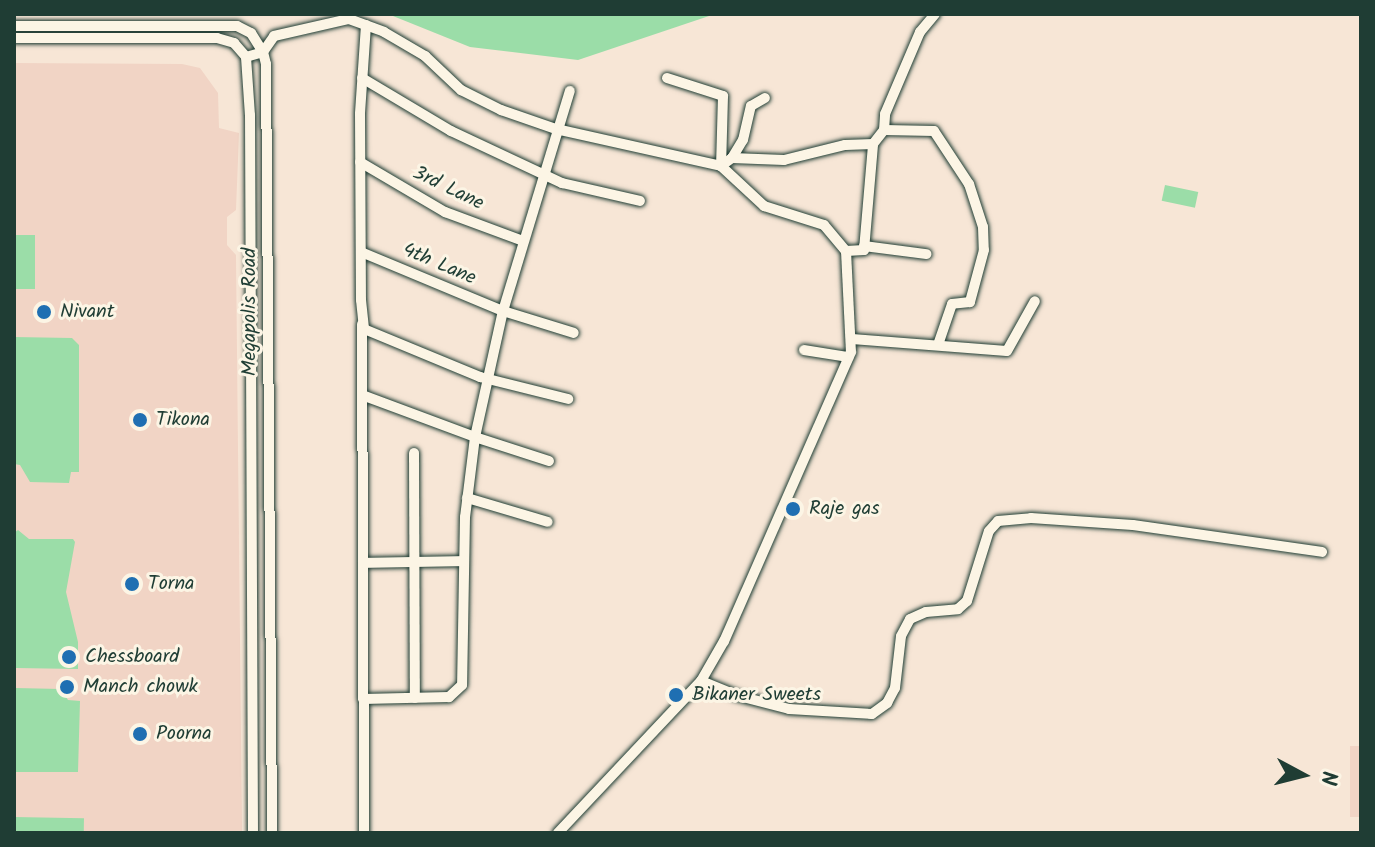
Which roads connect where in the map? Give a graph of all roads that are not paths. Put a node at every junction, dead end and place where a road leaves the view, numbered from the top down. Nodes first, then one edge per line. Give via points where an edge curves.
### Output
1 (935, 14) edge
2 (366, 25) junction
3 (14, 26) edge
4 (14, 38) edge
5 (263, 52) junction
6 (246, 57) junction
7 (362, 78) junction
8 (667, 78) dead end
9 (570, 91) dead end
10 (765, 98) dead end
11 (556, 129) junction
12 (884, 130) junction
13 (873, 144) junction
14 (732, 158) junction
15 (360, 162) junction
16 (721, 166) junction
17 (543, 174) junction
18 (640, 201) dead end
19 (523, 241) junction
20 (864, 246) junction
21 (846, 251) junction
22 (361, 252) junction
23 (926, 254) dead end
24 (1035, 301) dead end
25 (503, 311) junction
26 (362, 318) junction
27 (574, 333) dead end
28 (852, 339) junction
29 (938, 345) junction
30 (804, 350) dead end
31 (848, 357) junction
32 (487, 377) junction
33 (362, 395) junction
34 (568, 399) dead end
35 (475, 437) junction
36 (414, 453) dead end
37 (549, 461) dead end
38 (467, 498) junction
39 (548, 522) dead end
40 (1322, 552) dead end
41 (463, 561) junction
42 (363, 563) junction
43 (416, 563) junction
44 (701, 681) junction
45 (415, 698) junction
46 (363, 699) junction
47 (253, 833) edge
48 (272, 833) edge
49 (364, 833) edge
50 (558, 833) edge

1 - 12 street via 906,63 885,114
2 - 5 street via 349,19 274,36
2 - 7 street
2 - 11 street via 425,56 461,90
3 - 5 street via 237,26 251,33
4 - 6 street via 217,38 239,46
5 - 6 street
5 - 48 street, Megapolis Road
6 - 47 street, Megapolis Road
7 - 15 street
7 - 17 street via 451,131
8 - 16 street via 723,96
9 - 11 street
10 - 14 street via 751,106 743,140
11 - 16 street
11 - 17 street
12 - 13 street
12 - 29 street via 934,131 969,184 983,227 984,250 970,302 952,304
13 - 14 street via 784,160
13 - 20 street
14 - 16 street
15 - 19 street, 3rd Lane via 433,206
15 - 22 street
16 - 21 street via 764,206 824,225
17 - 18 street
17 - 19 street
19 - 25 street
20 - 21 street
20 - 23 street
21 - 28 street
22 - 25 street, 4th Lane
22 - 26 street
24 - 29 street via 1007,351
25 - 27 street, 4th Lane
25 - 32 street
26 - 32 street via 368,334
26 - 33 street
28 - 29 street
28 - 31 street
30 - 31 street
31 - 44 street via 724,641
32 - 34 street
32 - 35 street
33 - 35 street
33 - 42 street
35 - 37 street
35 - 38 street
36 - 43 street
38 - 39 street
38 - 41 street
40 - 44 street via 1133,525 998,521 989,531 967,601 958,609 910,619 901,636 895,688 872,714 789,709
41 - 43 street
41 - 45 street via 462,685 449,697
42 - 43 street
42 - 46 street
43 - 45 street
44 - 50 street
45 - 46 street
46 - 49 street

